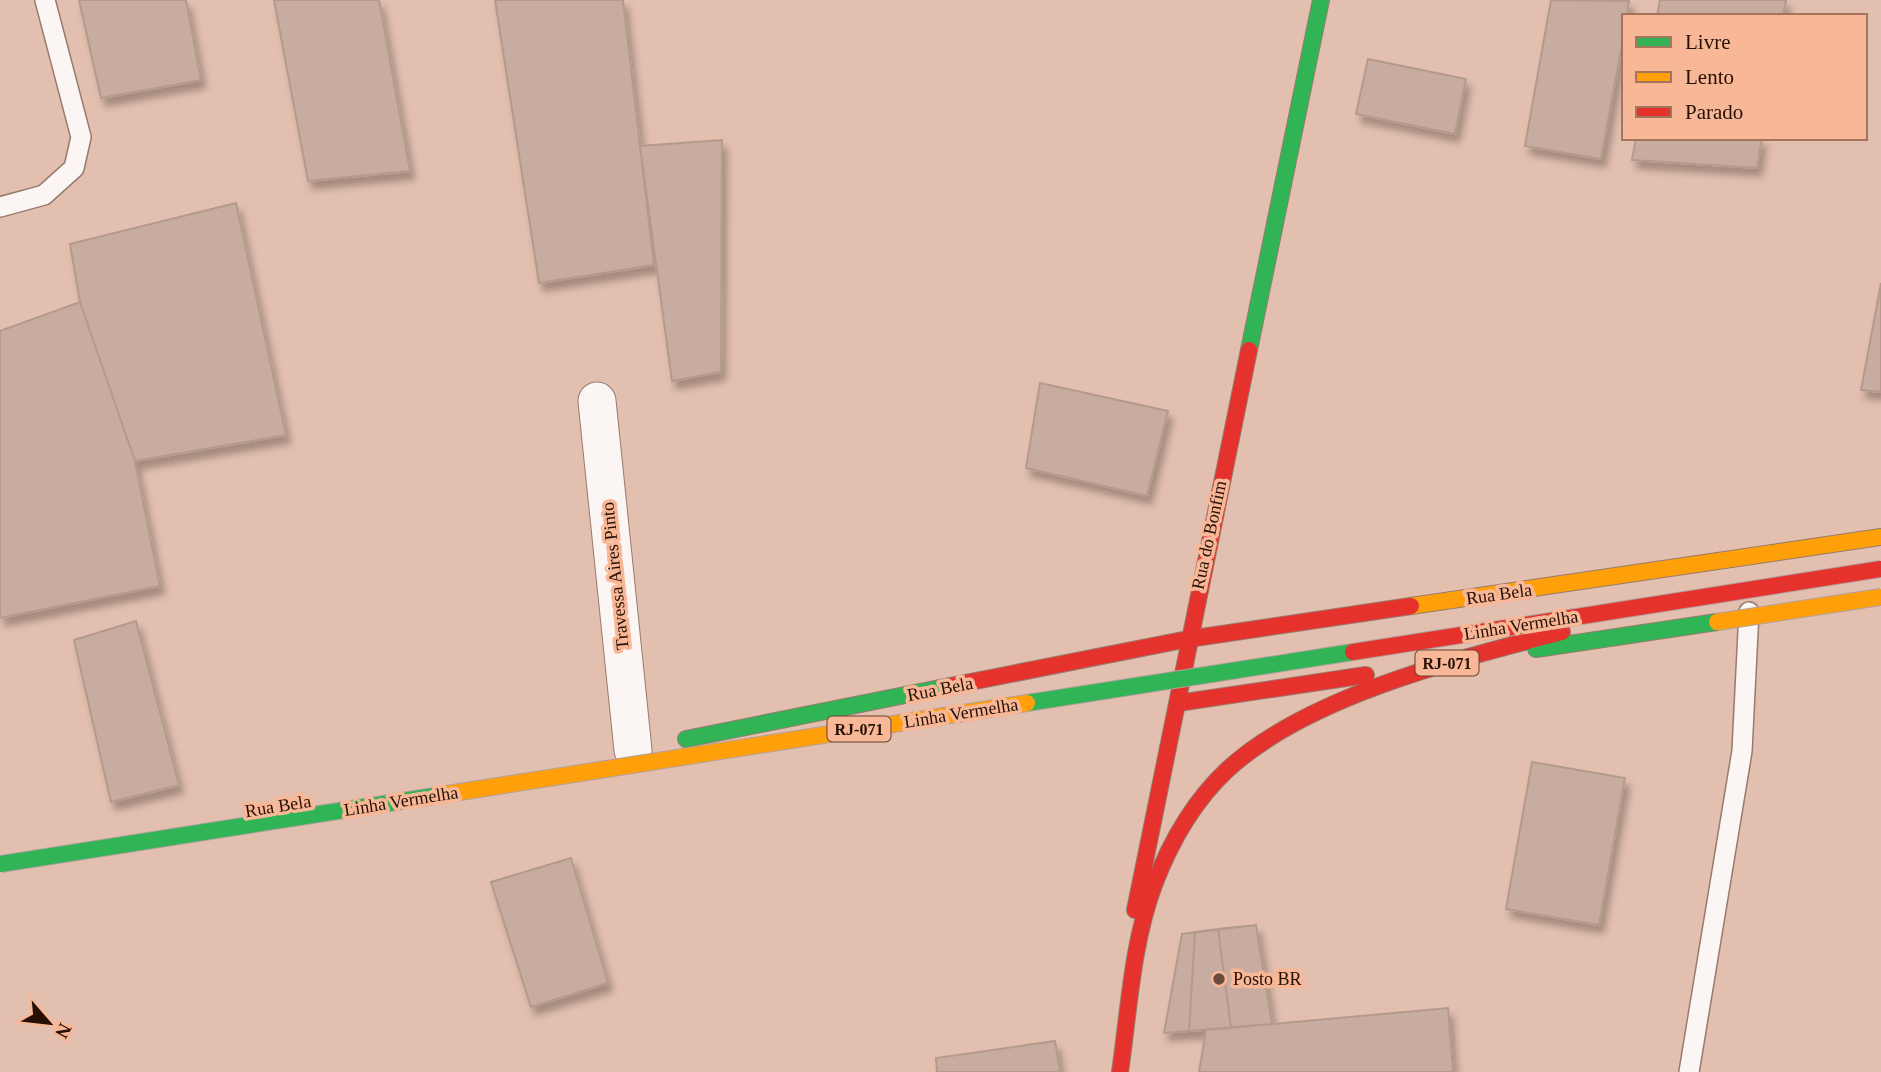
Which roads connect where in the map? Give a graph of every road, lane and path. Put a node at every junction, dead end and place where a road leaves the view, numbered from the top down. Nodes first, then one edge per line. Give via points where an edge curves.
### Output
1 (46, 0) edge
2 (1321, 0) edge
3 (0, 207) edge
4 (597, 401) dead end
5 (1881, 537) edge
6 (1752, 557) junction
7 (1881, 569) edge
8 (1717, 594) junction
9 (1881, 597) edge
10 (1188, 639) junction
11 (1164, 706) dead end
12 (633, 750) junction
13 (0, 850) edge
14 (0, 864) edge
15 (1107, 1072) edge
16 (1120, 1072) edge
17 (1689, 1072) edge

1 - 3 lane via 80,137 74,168 44,195
2 - 10 main road, Rua do Bonfim
4 - 12 street, Travessa Aires Pinto
5 - 6 main road, Rua Bela
6 - 10 main road, Rua Bela
6 - 17 lane via 1741,751
7 - 8 main road, Linha Vermelha / RJ-071, bridge
8 - 14 main road, Linha Vermelha / RJ-071, bridge
8 - 16 main road, bridge via 1539,638 1373,690 1307,714 1241,758 1183,824 1154,886
9 - 11 main road, Linha Vermelha / RJ-071, bridge
10 - 12 main road, Rua Bela
10 - 15 main road, Rua do Bonfim
12 - 13 main road, Rua Bela

